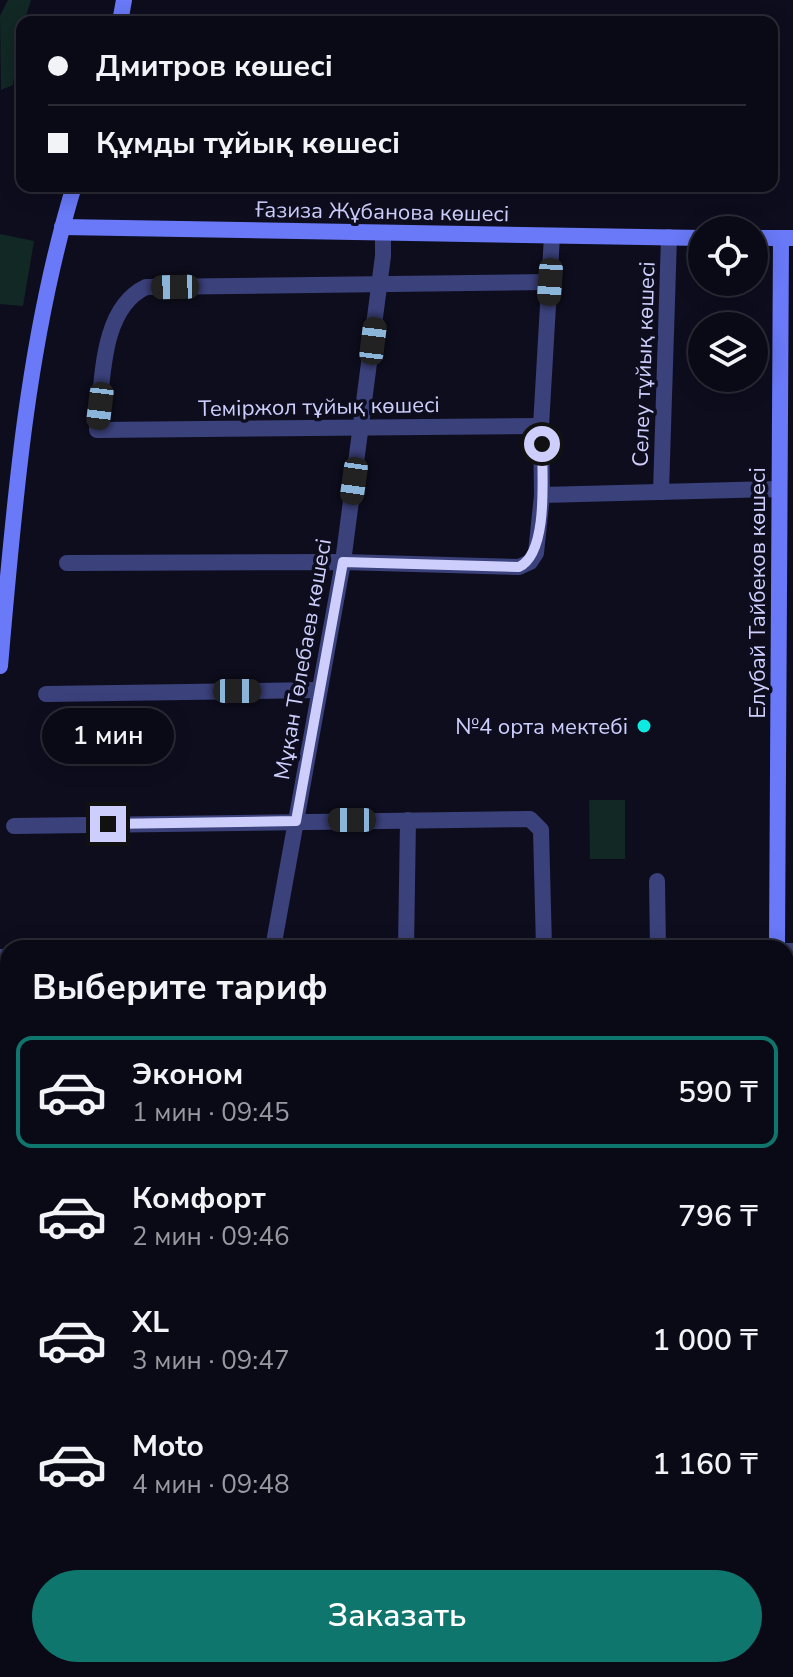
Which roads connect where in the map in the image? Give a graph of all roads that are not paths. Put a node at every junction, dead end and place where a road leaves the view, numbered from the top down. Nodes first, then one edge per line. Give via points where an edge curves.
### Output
1 (72, 192) edge
2 (62, 227) junction
3 (383, 233) junction
4 (552, 236) junction
5 (669, 237) junction
6 (688, 238) edge
7 (787, 238) edge
8 (550, 282) junction
9 (380, 284) junction
10 (786, 422) edge
11 (541, 426) junction
12 (362, 427) junction
13 (778, 489) junction
14 (661, 492) junction
15 (14, 495) junction
16 (542, 495) junction
17 (0, 530) edge
18 (343, 562) junction
19 (67, 563) dead end
20 (786, 565) edge
21 (0, 666) edge
22 (319, 690) junction
23 (786, 690) edge
24 (46, 694) dead end
25 (786, 818) edge
26 (408, 820) junction
27 (296, 821) junction
28 (14, 826) dead end
29 (657, 881) dead end
30 (274, 940) edge
31 (406, 940) edge
32 (544, 940) edge
33 (658, 940) edge
34 (778, 940) edge

1 - 2 main road
2 - 3 main road, Ғазиза Жұбанова көшесі
2 - 15 main road
3 - 4 main road, Ғазиза Жұбанова көшесі
3 - 9 street, Мұқан Төлебаев көшесі
4 - 5 main road, Ғазиза Жұбанова көшесі
4 - 8 street
5 - 6 main road, Ғазиза Жұбанова көшесі
5 - 14 street, Селеу тұйық көшесі
7 - 10 main road, Елубай Тайбеков көшесі
8 - 9 street
8 - 11 street
9 - 12 street, Мұқан Төлебаев көшесі
9 - 12 street, Теміржол тұйық көшесі via 146,287 133,293 110,333 97,430
10 - 13 main road, Елубай Тайбеков көшесі
11 - 12 street, Теміржол тұйық көшесі
11 - 16 street
12 - 18 street, Мұқан Төлебаев көшесі
13 - 14 street
13 - 20 main road, Елубай Тайбеков көшесі
14 - 16 street
15 - 17 main road
15 - 21 main road
16 - 18 street via 536,553 519,567
18 - 19 street
18 - 22 street, Мұқан Төлебаев көшесі
20 - 23 main road, Елубай Тайбеков көшесі
22 - 24 street
22 - 27 street, Мұқан Төлебаев көшесі
23 - 25 main road, Елубай Тайбеков көшесі
25 - 34 main road, Елубай Тайбеков көшесі
26 - 27 street
26 - 31 street
26 - 32 street via 530,819 537,824
27 - 28 street
27 - 30 street, Мұқан Төлебаев көшесі
29 - 33 street

